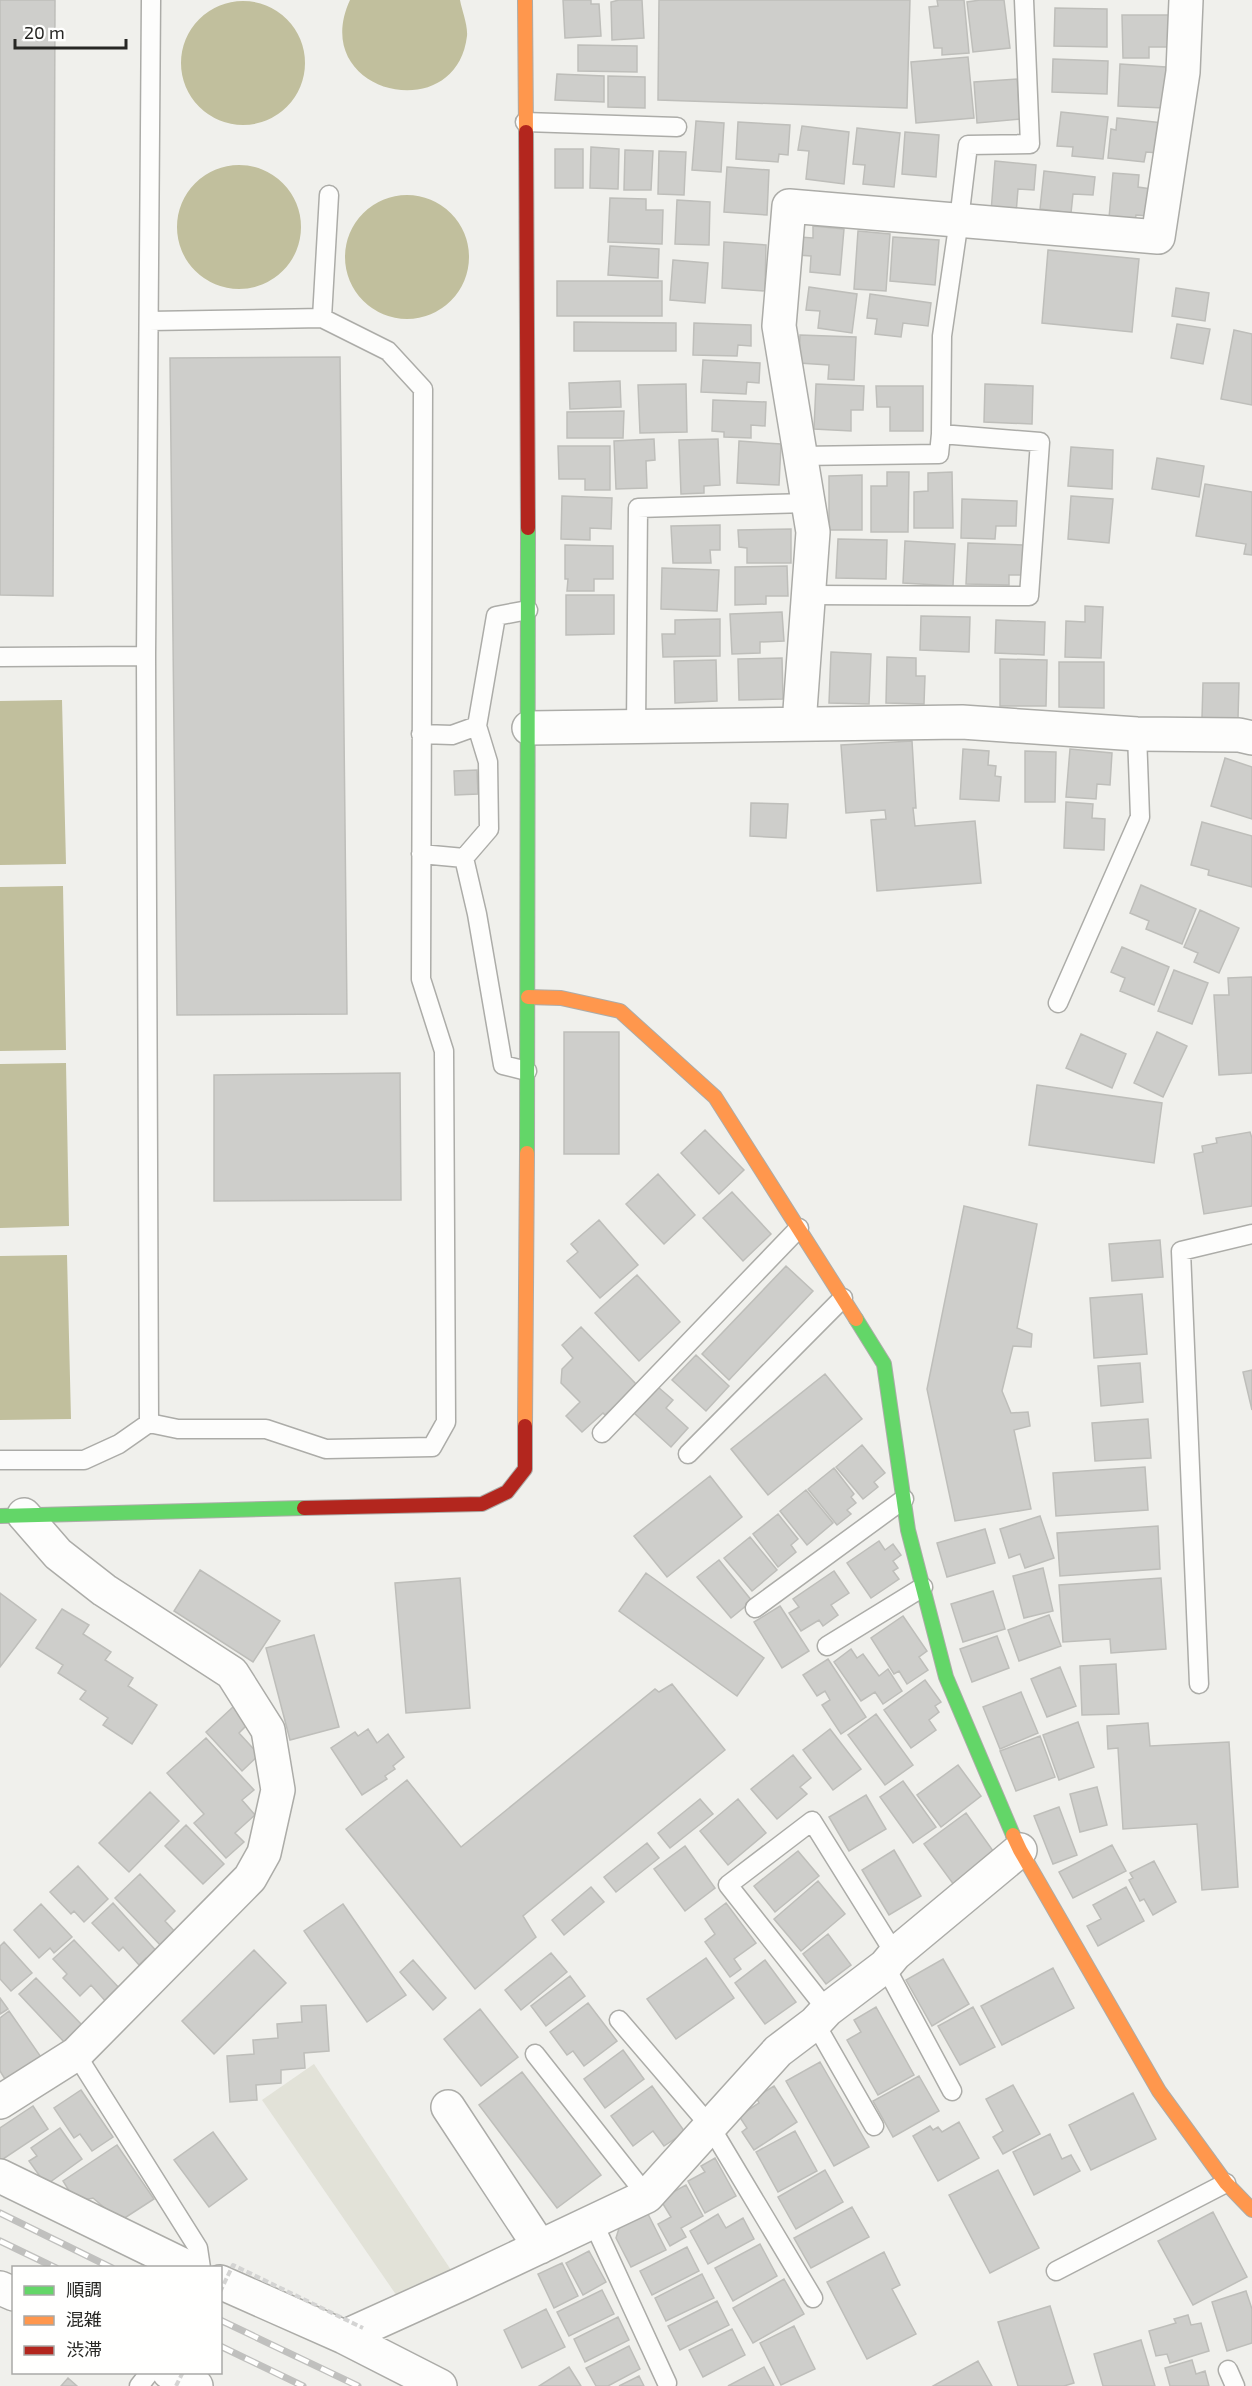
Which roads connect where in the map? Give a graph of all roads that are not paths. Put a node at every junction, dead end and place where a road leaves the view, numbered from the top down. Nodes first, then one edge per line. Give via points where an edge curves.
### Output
1 (151, 0) edge
2 (525, 0) edge
3 (1024, 0) edge
4 (1186, 0) edge
5 (525, 122) junction
6 (677, 127) dead end
7 (328, 195) dead end
8 (960, 220) junction
9 (322, 318) junction
10 (149, 321) junction
11 (941, 434) junction
12 (800, 456) junction
13 (808, 503) junction
14 (808, 595) junction
15 (528, 610) junction
16 (146, 656) junction
17 (0, 657) edge
18 (800, 724) junction
19 (477, 726) junction
20 (636, 727) junction
21 (529, 728) junction
22 (421, 734) junction
23 (1137, 734) junction
24 (1252, 738) edge
25 (421, 854) junction
26 (464, 858) junction
27 (528, 997) junction
28 (1058, 1003) dead end
29 (527, 1071) junction
30 (799, 1228) junction
31 (1252, 1234) edge
32 (843, 1298) junction
33 (149, 1423) junction
34 (602, 1433) dead end
35 (688, 1454) dead end
36 (0, 1460) edge
37 (904, 1499) junction
38 (12, 1515) edge
39 (923, 1587) junction
40 (755, 1608) dead end
41 (827, 1646) dead end
42 (1199, 1684) dead end
43 (1020, 1850) junction
44 (890, 1960) junction
45 (821, 2016) junction
46 (619, 2020) dead end
47 (76, 2054) junction
48 (535, 2054) dead end
49 (952, 2091) dead end
50 (0, 2102) edge
51 (448, 2107) dead end
52 (710, 2126) junction
53 (874, 2126) dead end
54 (0, 2176) edge
55 (1226, 2183) junction
56 (647, 2196) junction
57 (1252, 2210) edge
58 (593, 2222) junction
59 (540, 2247) junction
60 (185, 2266) edge
61 (201, 2266) edge
62 (1056, 2271) dead end
63 (222, 2283) edge
64 (813, 2298) dead end
65 (354, 2332) junction
66 (149, 2374) edge
67 (171, 2374) edge
68 (667, 2383) dead end
69 (139, 2386) edge
70 (196, 2386) edge
71 (440, 2386) edge

1 - 10 lane
2 - 5 street
3 - 8 lane via 1030,144 968,145
4 - 8 street via 1183,72 1158,237
5 - 6 lane
5 - 15 street
7 - 9 lane
8 - 11 lane via 942,336
8 - 12 street via 789,206 779,326
9 - 10 lane
9 - 22 lane via 388,351 423,389
10 - 16 lane
11 - 12 lane via 939,453
11 - 14 lane via 1040,442 1029,596
12 - 13 street
13 - 14 street via 813,532
13 - 20 lane via 638,507
14 - 18 street
15 - 19 lane via 496,616
15 - 21 street
16 - 17 lane
16 - 33 lane
18 - 20 street
18 - 23 street via 962,722
19 - 22 lane via 452,735
19 - 26 lane via 488,762 489,828
20 - 21 street
21 - 27 street
22 - 25 lane
23 - 24 street
23 - 28 lane via 1140,817
25 - 26 lane
25 - 33 lane via 421,979 444,1051 446,1422 432,1447 326,1449 266,1428 178,1429
26 - 29 lane via 503,1065
27 - 29 street
27 - 30 street via 561,998 620,1011 715,1097
29 - 38 street via 525,1469 507,1492 482,1504
30 - 32 street
30 - 34 lane
31 - 42 lane via 1180,1251
32 - 35 lane
32 - 37 street via 884,1364
33 - 36 lane via 119,1444 84,1460
37 - 39 street
37 - 40 lane
38 - 47 street via 104,1590 232,1672 268,1730 278,1790 264,1853 250,1878
39 - 41 lane
39 - 43 street via 946,1677
43 - 44 street
43 - 55 street via 1159,2091
44 - 45 street
44 - 45 lane via 812,1821 728,1885
44 - 49 lane
45 - 52 street via 778,2051
45 - 53 lane
46 - 52 lane
47 - 50 street
47 - 61 lane via 198,2248
48 - 56 lane
51 - 59 street
52 - 56 street
52 - 64 lane
54 - 60 street
55 - 57 street
55 - 62 lane
56 - 58 street
58 - 59 street
58 - 68 lane
59 - 65 street
63 - 65 street
65 - 71 street
66 - 69 lane
67 - 70 street

